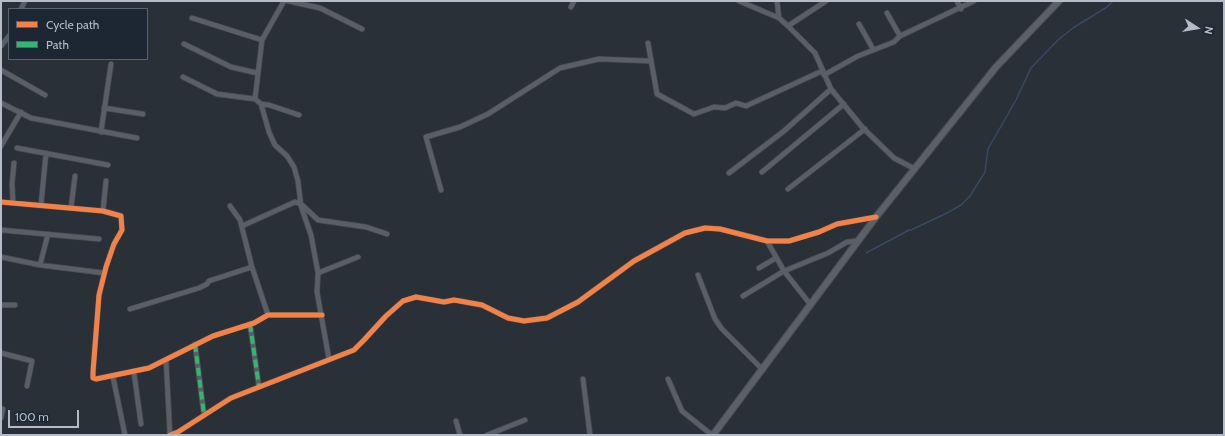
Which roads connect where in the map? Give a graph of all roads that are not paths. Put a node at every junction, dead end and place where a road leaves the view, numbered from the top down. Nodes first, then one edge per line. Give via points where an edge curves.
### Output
1 (284, 1) edge
2 (288, 1) edge
3 (574, 1) edge
4 (739, 1) edge
5 (777, 1) edge
6 (826, 1) edge
7 (957, 1) edge
8 (974, 1) edge
9 (1059, 1) edge
10 (571, 7) dead end
11 (961, 9) junction
12 (887, 13) dead end
13 (192, 18) dead end
14 (778, 18) junction
15 (859, 24) dead end
16 (788, 26) junction
17 (362, 29) dead end
18 (900, 36) junction
19 (8, 37) edge
20 (262, 40) junction
21 (648, 43) dead end
22 (184, 44) dead end
23 (1, 46) edge
24 (873, 49) junction
25 (651, 61) junction
26 (111, 64) dead end
27 (1, 70) edge
28 (257, 73) junction
29 (823, 73) junction
30 (183, 77) dead end
31 (832, 88) junction
32 (45, 95) dead end
33 (255, 99) junction
34 (1, 102) edge
35 (261, 104) junction
36 (844, 104) junction
37 (104, 108) junction
38 (21, 112) junction
39 (143, 114) dead end
40 (299, 115) dead end
41 (865, 129) junction
42 (101, 132) junction
43 (137, 138) dead end
44 (1, 146) edge
45 (17, 148) dead end
46 (46, 153) junction
47 (14, 163) dead end
48 (108, 165) dead end
49 (915, 169) junction
50 (762, 172) dead end
51 (729, 173) dead end
52 (75, 176) dead end
53 (106, 181) dead end
54 (788, 189) dead end
55 (441, 190) dead end
56 (1, 202) edge
57 (14, 203) junction
58 (301, 204) junction
59 (41, 205) junction
60 (230, 206) dead end
61 (71, 208) junction
62 (103, 211) junction
63 (876, 217) junction
64 (242, 226) junction
65 (1, 230) edge
66 (48, 234) junction
67 (387, 234) dead end
68 (99, 239) dead end
69 (767, 241) junction
70 (857, 241) junction
71 (1, 257) edge
72 (358, 257) dead end
73 (776, 258) junction
74 (40, 265) junction
75 (252, 267) junction
76 (758, 268) dead end
77 (784, 271) junction
78 (104, 273) junction
79 (318, 273) junction
80 (698, 275) dead end
81 (743, 296) dead end
82 (810, 304) junction
83 (1, 305) edge
84 (15, 306) dead end
85 (130, 309) dead end
86 (268, 315) junction
87 (322, 315) junction
88 (250, 324) junction
89 (195, 344) junction
90 (1, 353) edge
91 (329, 359) junction
92 (166, 360) junction
93 (763, 370) junction
94 (134, 373) junction
95 (113, 377) junction
96 (668, 379) dead end
97 (583, 380) dead end
98 (27, 386) dead end
99 (259, 387) junction
100 (3, 409) dead end
101 (204, 415) junction
102 (1, 418) edge
103 (525, 420) dead end
104 (456, 421) dead end
105 (141, 424) dead end
106 (125, 435) edge
107 (170, 435) edge
108 (460, 435) edge
109 (487, 435) edge
110 (590, 435) edge
111 (713, 435) edge

1 - 20 street
2 - 17 street via 320,8
3 - 10 street
4 - 14 street
5 - 14 street
6 - 16 street
7 - 11 street
8 - 11 street
9 - 49 main road via 996,67
11 - 18 street
12 - 18 street
13 - 20 street
14 - 16 street
15 - 24 street
16 - 29 street via 815,53
18 - 24 street via 894,42
19 - 23 street
20 - 28 street
21 - 25 street
22 - 28 street via 231,67
24 - 29 street
25 - 29 street via 657,94 694,114 714,107 725,108 736,103 746,106
25 - 55 street via 599,59 560,68 488,114 460,127 426,137
26 - 37 street
27 - 32 street
28 - 33 street
29 - 31 street
30 - 33 street via 217,94
31 - 36 street
31 - 51 street via 784,131
33 - 35 street
34 - 38 street
35 - 40 street
35 - 58 street via 268,132 275,145 294,167
36 - 41 street
36 - 50 street
37 - 39 street
37 - 42 street
38 - 42 street via 31,118
38 - 44 street
41 - 49 street via 894,158
41 - 54 street
42 - 43 street
45 - 46 street
46 - 48 street
46 - 59 street
47 - 57 street
49 - 63 main road
52 - 61 street
53 - 62 street
56 - 57 street
57 - 59 street
58 - 64 street via 295,202
58 - 67 street via 318,220 366,227
58 - 79 street via 311,235
59 - 61 street
60 - 64 street
61 - 62 street
62 - 78 street via 121,216 123,220 122,230
63 - 69 street via 836,224 789,241
63 - 70 main road
64 - 75 street
65 - 66 street
66 - 68 street
66 - 74 street
69 - 73 street
69 - 91 street via 720,229 705,228 686,233 634,261 578,302 547,318 524,321 508,318 482,305 454,300 444,302 416,298 403,301 354,350
70 - 77 street via 847,242 828,253
70 - 82 main road
71 - 74 street
72 - 79 street
73 - 76 street
73 - 77 street
74 - 78 street
75 - 85 street via 208,281 199,288
75 - 86 street
77 - 81 street
77 - 82 street
78 - 95 street via 99,295 93,378 100,380
79 - 87 street via 317,292
80 - 93 street via 715,319
82 - 93 main road
83 - 84 street
86 - 87 street
86 - 88 street
87 - 91 street
88 - 89 street
88 - 99 street
89 - 92 street
89 - 101 street
90 - 98 street via 32,360
91 - 99 street
92 - 94 street
92 - 107 street
93 - 111 main road
94 - 95 street
94 - 105 street
95 - 106 street
96 - 111 street via 682,411
97 - 110 street
99 - 101 street via 231,398
100 - 102 street
101 - 107 street
103 - 109 street
104 - 108 street

